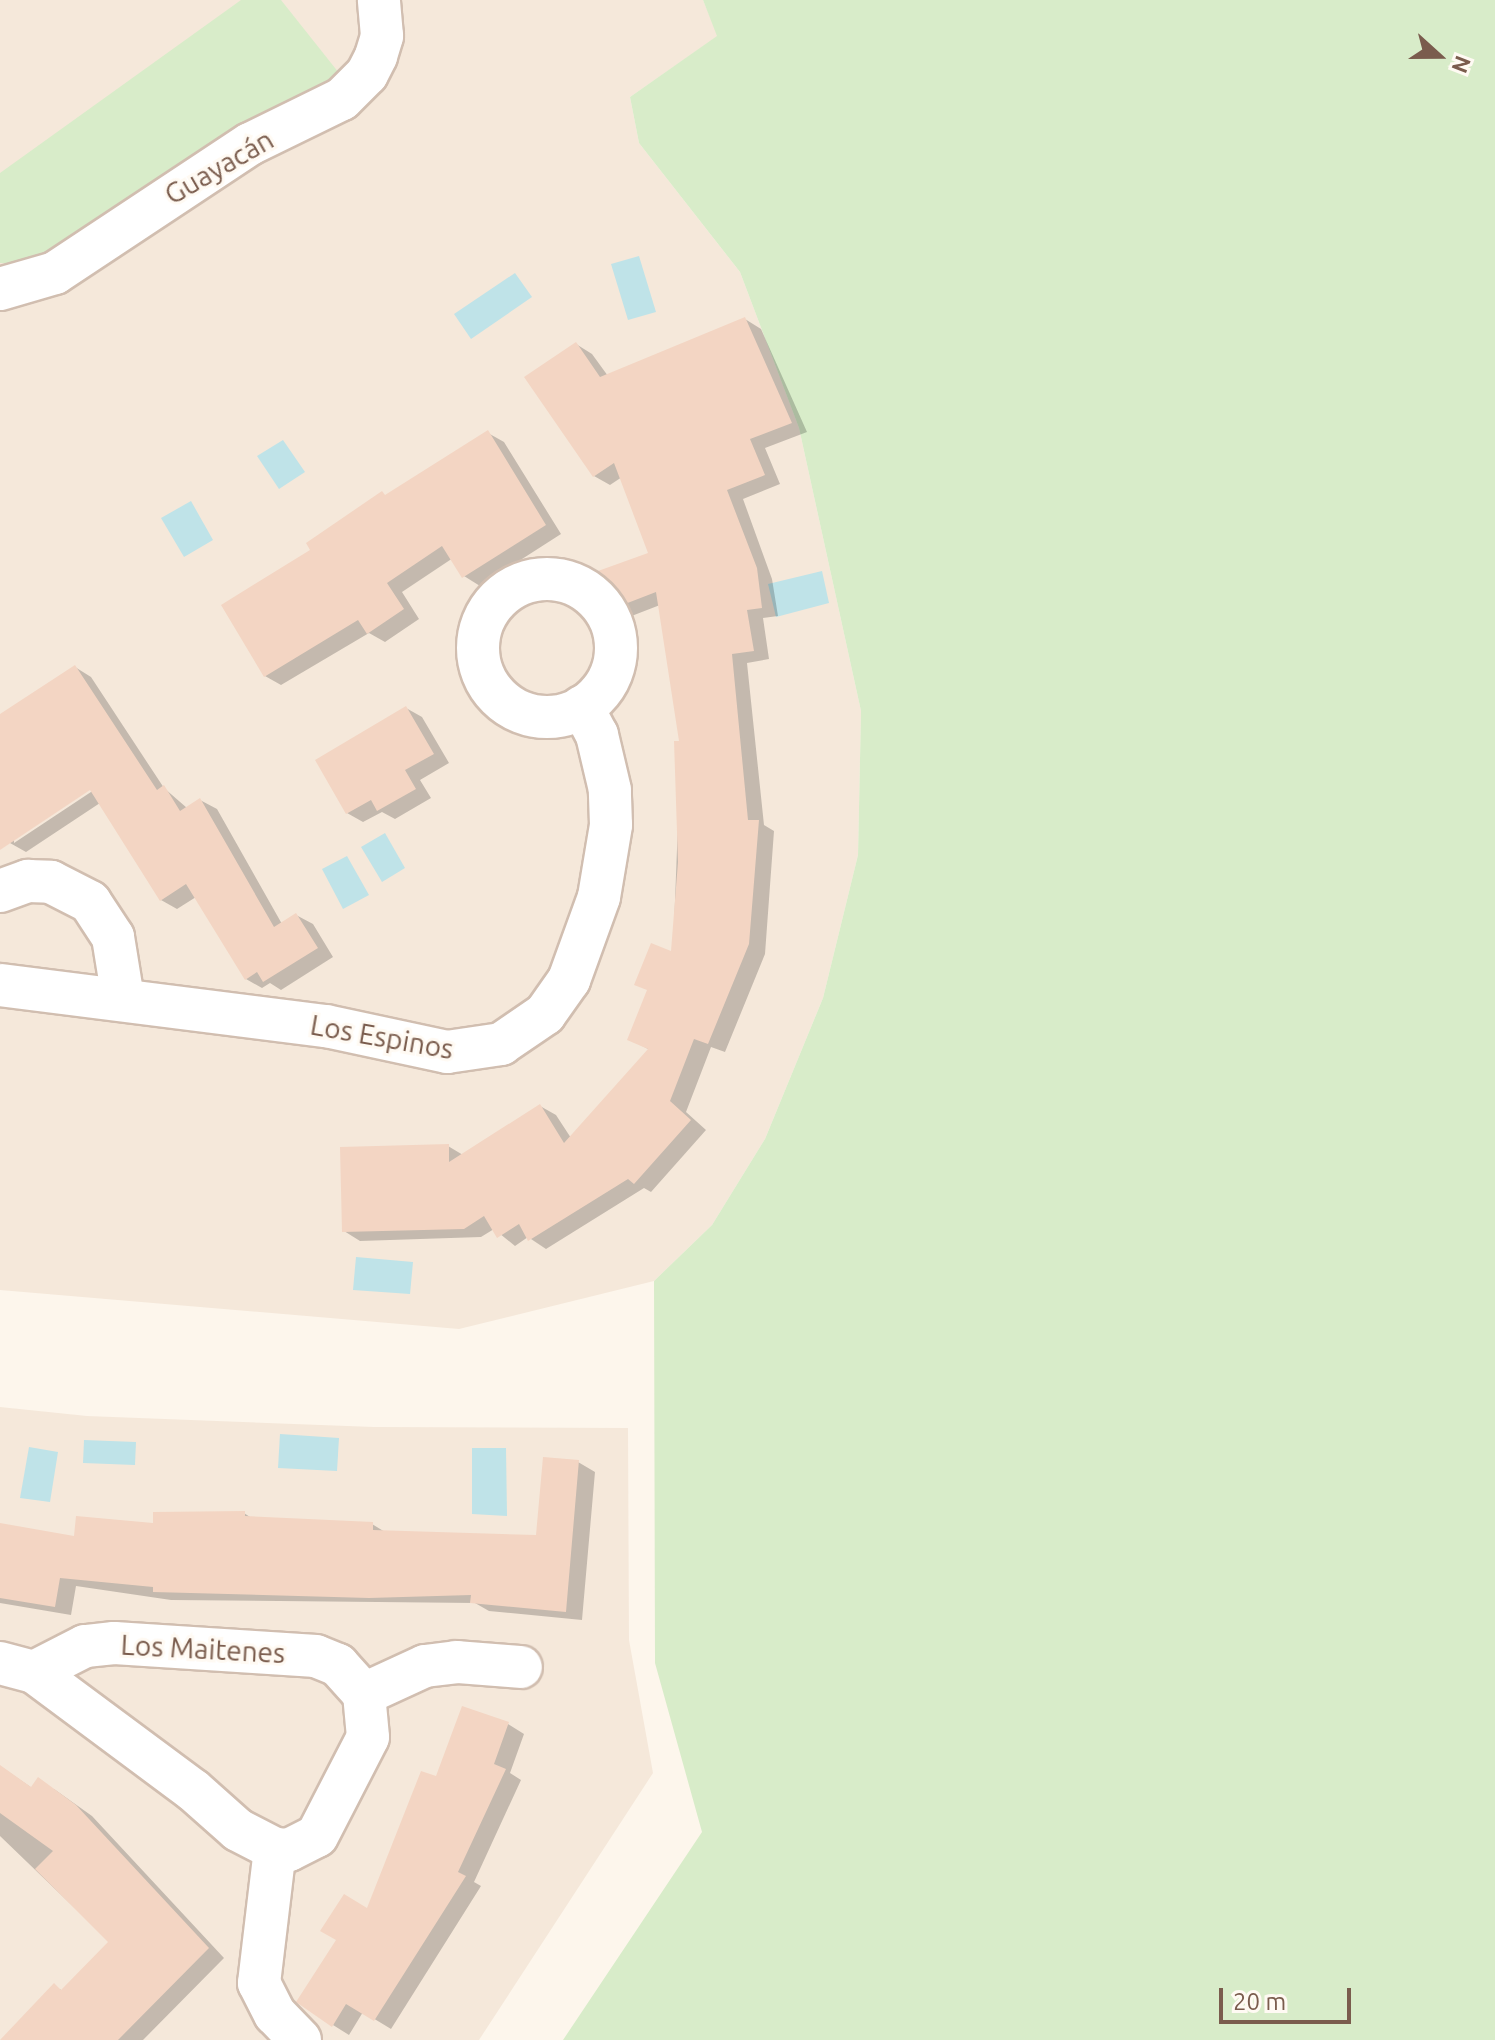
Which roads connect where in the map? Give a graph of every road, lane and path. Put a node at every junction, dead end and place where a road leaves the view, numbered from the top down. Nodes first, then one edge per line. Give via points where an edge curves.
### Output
1 (379, 0) edge
2 (0, 289) edge
3 (582, 707) dead end
4 (0, 891) edge
5 (0, 985) edge
6 (123, 999) junction
7 (17, 1667) edge
8 (521, 1667) dead end
9 (364, 1694) junction
10 (275, 1849) junction
11 (300, 2040) edge

1 - 2 street, Guayacán via 382,36 376,56 367,74 342,99 227,158 55,273
3 - 6 street, Los Espinos via 597,735 610,790 611,825 599,897 569,980 545,1014 518,1036 482,1050 447,1052 326,1026
4 - 6 street via 28,881 51,882 90,902 113,937
5 - 6 street, Los Espinos
7 - 9 street, Los Maitenes via 85,1646 114,1643 316,1656 338,1665
7 - 10 street, Los Maitenes via 193,1790 238,1830
8 - 9 street via 457,1662 425,1666
9 - 10 street via 368,1737 327,1822 303,1846
10 - 11 street via 259,1983 275,2014

